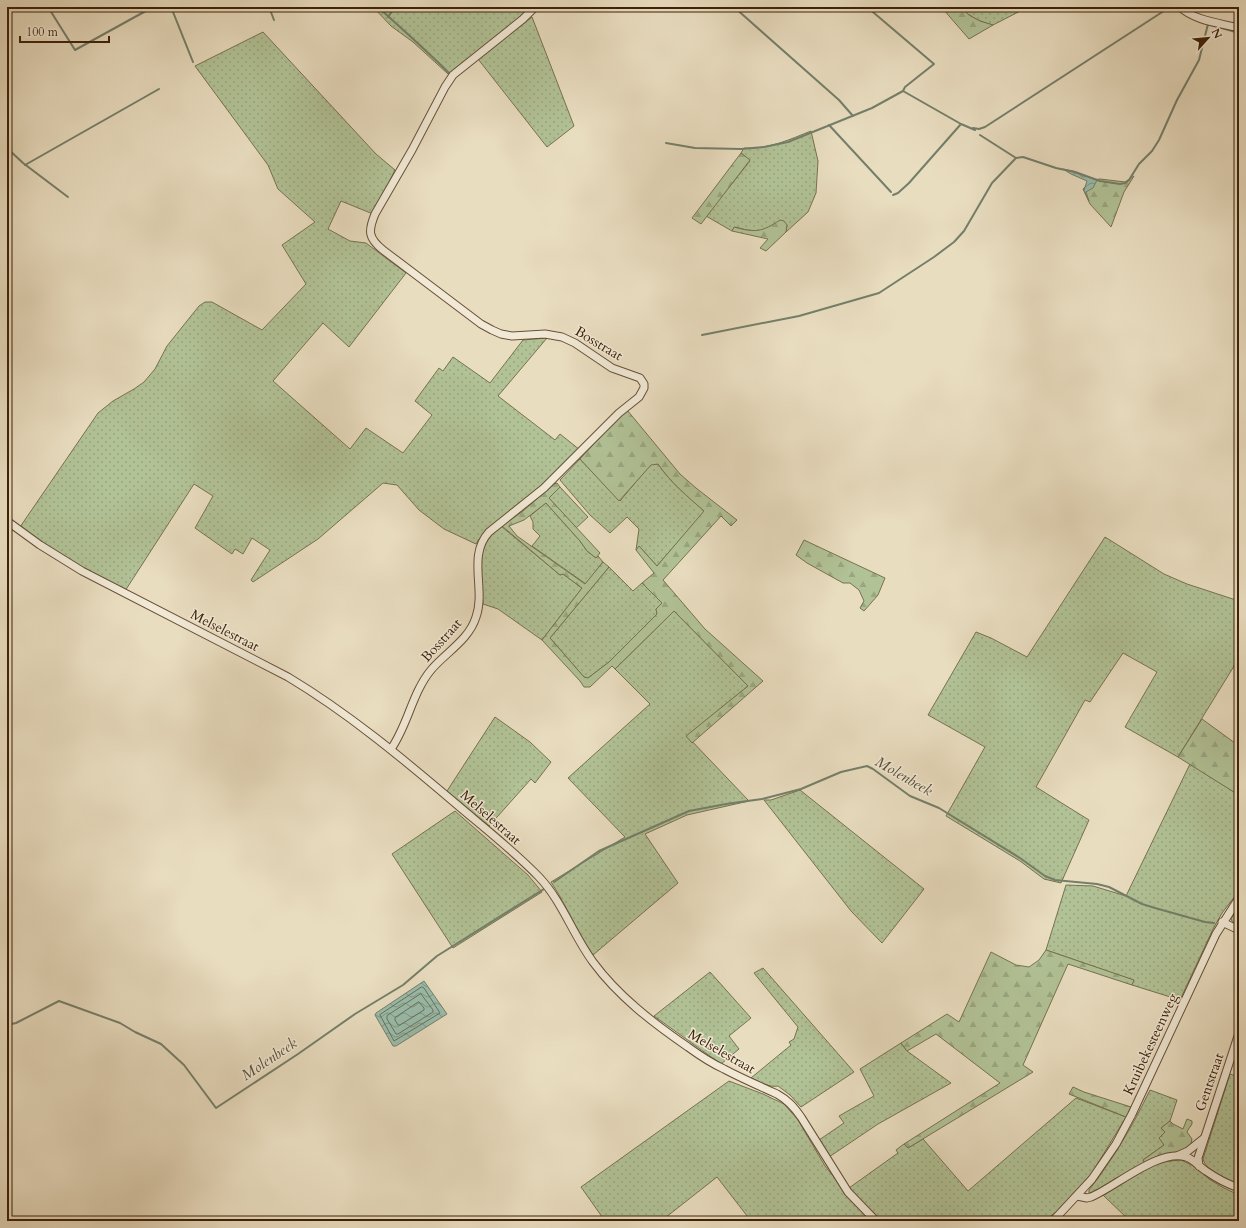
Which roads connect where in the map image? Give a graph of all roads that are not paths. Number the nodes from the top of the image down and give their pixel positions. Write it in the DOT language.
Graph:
graph roads {
  1 [pos="535,7"];
  2 [pos="1180,7"];
  3 [pos="1239,28"];
  4 [pos="7,521"];
  5 [pos="391,749"];
  6 [pos="1239,898"];
  7 [pos="1222,922"];
  8 [pos="1239,930"];
  9 [pos="1239,1033"];
  10 [pos="1204,1138"];
  11 [pos="1179,1155"];
  12 [pos="1199,1166"];
  13 [pos="1239,1188"];
  14 [pos="1077,1196"];
  15 [pos="876,1221"];
  16 [pos="1053,1221"];
  1 -- 5 [label="street, Bosstraat"];
  2 -- 3 [label="street"];
  4 -- 5 [label="street, Melselestraat"];
  5 -- 15 [label="street, Melselestraat"];
  6 -- 7 [label="street, Kruibekesteenweg"];
  7 -- 8 [label="street"];
  7 -- 14 [label="street, Kruibekesteenweg"];
  9 -- 10 [label="street, Gentstraat"];
  10 -- 11 [label="street"];
  10 -- 12 [label="street, Gentstraat"];
  11 -- 12 [label="street"];
  11 -- 14 [label="street"];
  12 -- 13 [label="street"];
  14 -- 16 [label="street, Kruibekesteenweg"];
}
